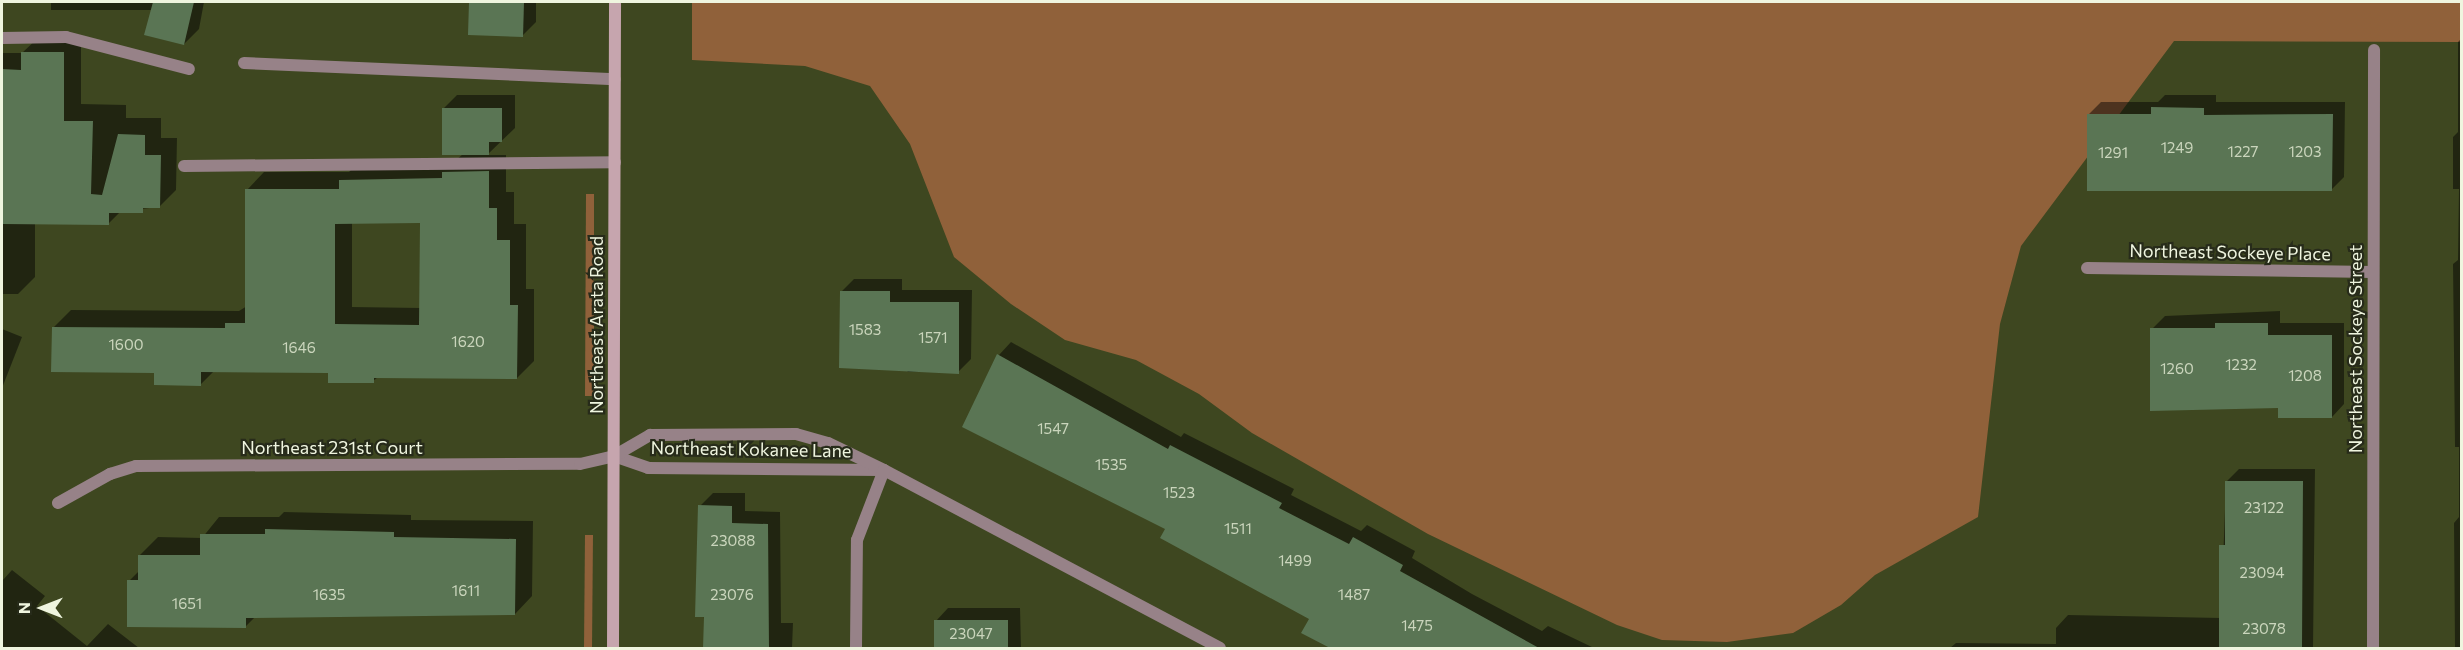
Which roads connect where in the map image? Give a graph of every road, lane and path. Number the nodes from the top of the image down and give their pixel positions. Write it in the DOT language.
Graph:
graph roads {
  1 [pos="615,2"];
  2 [pos="2,38"];
  3 [pos="2374,50"];
  4 [pos="244,63"];
  5 [pos="189,69"];
  6 [pos="615,79"];
  7 [pos="615,162"];
  8 [pos="184,166"];
  9 [pos="2087,268"];
  10 [pos="2373,272"];
  11 [pos="614,456"];
  12 [pos="884,470"];
  13 [pos="58,503"];
  14 [pos="613,648"];
  15 [pos="856,648"];
  16 [pos="1220,648"];
  17 [pos="2373,648"];
  1 -- 6 [label="street, Northeast Arata Road"];
  2 -- 5 [label="street"];
  3 -- 10 [label="street, Northeast Sockeye Street"];
  4 -- 6 [label="street"];
  6 -- 7 [label="street, Northeast Arata Road"];
  7 -- 8 [label="street"];
  7 -- 11 [label="street, Northeast Arata Road"];
  9 -- 10 [label="street, Northeast Sockeye Place"];
  10 -- 17 [label="street, Northeast Sockeye Street"];
  11 -- 12 [label="street, Northeast Kokanee Lane"];
  11 -- 12 [label="street, Northeast Kokanee Lane"];
  11 -- 13 [label="street, Northeast 231st Court"];
  11 -- 14 [label="street, Northeast Arata Road"];
  12 -- 15 [label="street"];
  12 -- 16 [label="street, Northeast Kokanee Lane"];
}
